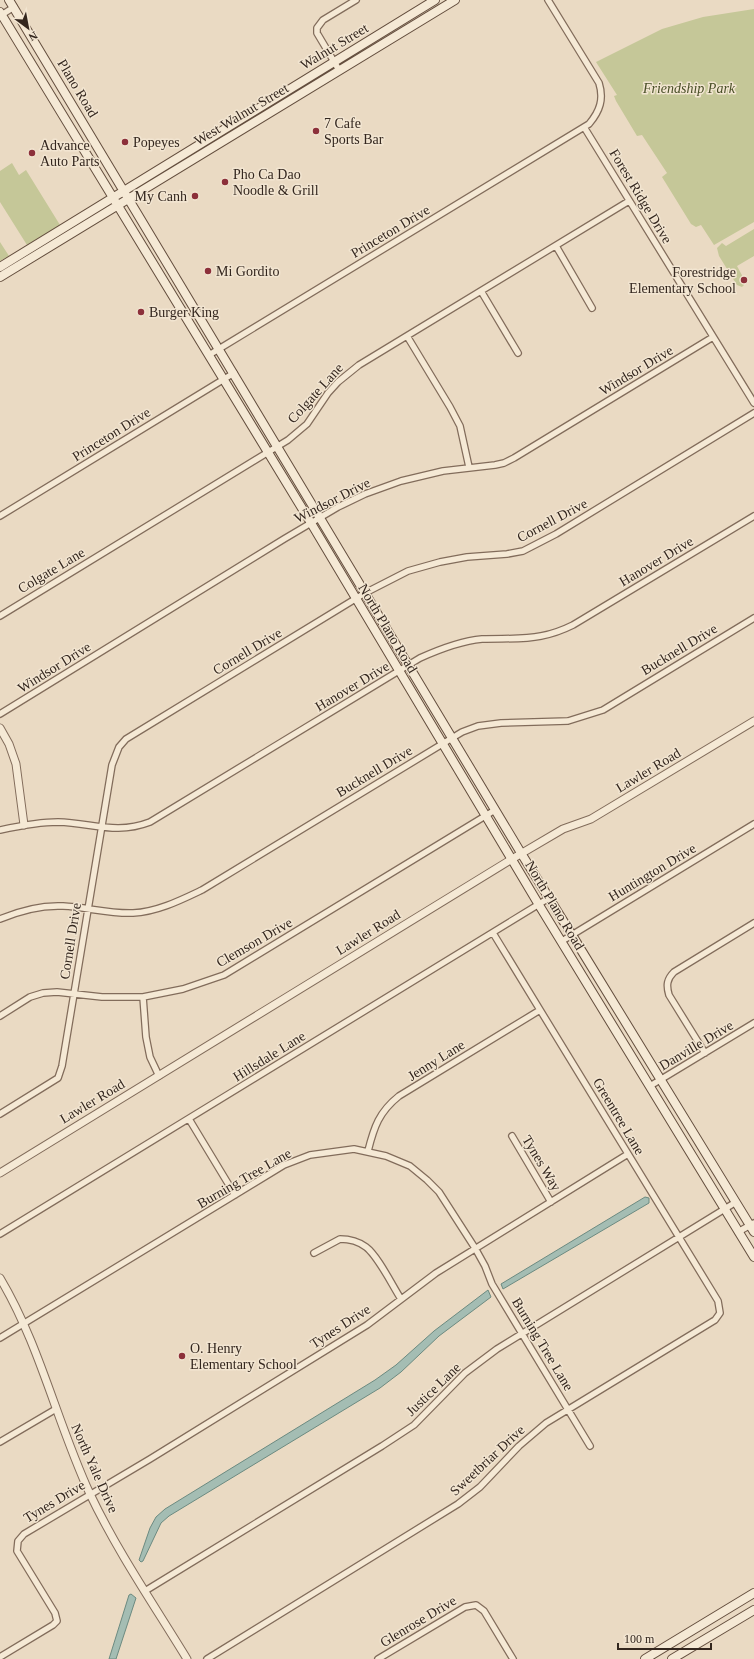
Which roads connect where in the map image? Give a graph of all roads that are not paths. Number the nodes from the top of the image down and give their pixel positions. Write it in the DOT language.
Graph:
graph roads {
  1 [pos="356,0"];
  2 [pos="435,0"];
  3 [pos="455,0"];
  4 [pos="548,0"];
  5 [pos="12,4"];
  6 [pos="1,14"];
  7 [pos="411,15"];
  8 [pos="416,24"];
  9 [pos="334,61"];
  10 [pos="339,70"];
  11 [pos="584,127"];
  12 [pos="126,194"];
  13 [pos="116,201"];
  14 [pos="629,201"];
  15 [pos="556,246"];
  16 [pos="169,265"];
  17 [pos="0,267"];
  18 [pos="0,277"];
  19 [pos="164,281"];
  20 [pos="481,291"];
  21 [pos="194,306"];
  22 [pos="592,308"];
  23 [pos="407,336"];
  24 [pos="713,337"];
  25 [pos="220,349"];
  26 [pos="518,353"];
  27 [pos="209,355"];
  28 [pos="234,372"];
  29 [pos="223,379"];
  30 [pos="754,403"];
  31 [pos="754,414"];
  32 [pos="277,446"];
  33 [pos="267,452"];
  34 [pos="469,467"];
  35 [pos="0,516"];
  36 [pos="754,516"];
  37 [pos="320,518"];
  38 [pos="311,523"];
  39 [pos="365,593"];
  40 [pos="356,599"];
  41 [pos="0,616"];
  42 [pos="754,618"];
  43 [pos="409,665"];
  44 [pos="399,671"];
  45 [pos="0,714"];
  46 [pos="754,721"];
  47 [pos="0,728"];
  48 [pos="453,738"];
  49 [pos="442,744"];
  50 [pos="495,810"];
  51 [pos="485,816"];
  52 [pos="754,824"];
  53 [pos="24,825"];
  54 [pos="102,828"];
  55 [pos="0,830"];
  56 [pos="521,854"];
  57 [pos="512,859"];
  58 [pos="549,898"];
  59 [pos="539,905"];
  60 [pos="87,910"];
  61 [pos="0,919"];
  62 [pos="754,923"];
  63 [pos="494,933"];
  64 [pos="572,935"];
  65 [pos="562,941"];
  66 [pos="74,993"];
  67 [pos="143,997"];
  68 [pos="540,1010"];
  69 [pos="0,1016"];
  70 [pos="754,1023"];
  71 [pos="705,1053"];
  72 [pos="159,1076"];
  73 [pos="660,1080"];
  74 [pos="650,1086"];
  75 [pos="0,1114"];
  76 [pos="189,1119"];
  77 [pos="512,1136"];
  78 [pos="368,1151"];
  79 [pos="628,1154"];
  80 [pos="0,1172"];
  81 [pos="236,1196"];
  82 [pos="551,1202"];
  83 [pos="736,1202"];
  84 [pos="725,1209"];
  85 [pos="753,1227"];
  86 [pos="738,1232"];
  87 [pos="0,1234"];
  88 [pos="679,1237"];
  89 [pos="475,1248"];
  90 [pos="314,1253"];
  91 [pos="754,1257"];
  92 [pos="0,1278"];
  93 [pos="401,1299"];
  94 [pos="720,1313"];
  95 [pos="23,1324"];
  96 [pos="521,1333"];
  97 [pos="0,1338"];
  98 [pos="56,1409"];
  99 [pos="568,1409"];
  100 [pos="0,1442"];
  101 [pos="590,1446"];
  102 [pos="90,1494"];
  103 [pos="146,1591"];
  104 [pos="754,1593"];
  105 [pos="754,1610"];
  106 [pos="0,1657"];
  107 [pos="187,1659"];
  108 [pos="206,1659"];
  109 [pos="378,1659"];
  110 [pos="513,1659"];
  111 [pos="645,1659"];
  112 [pos="672,1659"];
  1 -- 9 [label="street"];
  2 -- 7 [label="main road, Walnut Street"];
  3 -- 8 [label="main road, West Walnut Street"];
  4 -- 11 [label="street"];
  5 -- 6 [label="street"];
  5 -- 12 [label="main road, Plano Road"];
  6 -- 13 [label="main road, North Plano Road"];
  7 -- 8 [label="main road"];
  7 -- 9 [label="main road, Walnut Street"];
  8 -- 10 [label="main road, West Walnut Street"];
  9 -- 10 [label="street"];
  9 -- 12 [label="main road, Walnut Street"];
  10 -- 12 [label="main road, West Walnut Street"];
  11 -- 14 [label="street, Forest Ridge Drive"];
  11 -- 25 [label="street, Princeton Drive"];
  12 -- 13 [label="main road, West Walnut Street"];
  12 -- 16 [label="main road, North Plano Road"];
  13 -- 17 [label="main road, West Walnut Street"];
  13 -- 18 [label="main road, West Walnut Street"];
  13 -- 19 [label="main road, North Plano Road"];
  14 -- 15 [label="street, Colgate Lane"];
  14 -- 24 [label="street, Forest Ridge Drive"];
  15 -- 20 [label="street, Colgate Lane"];
  15 -- 22 [label="street"];
  16 -- 19 [label="main road"];
  16 -- 21 [label="main road, North Plano Road"];
  19 -- 21 [label="main road"];
  19 -- 27 [label="main road, North Plano Road"];
  20 -- 23 [label="street, Colgate Lane"];
  20 -- 26 [label="street"];
  21 -- 25 [label="main road, North Plano Road"];
  23 -- 32 [label="street, Colgate Lane"];
  23 -- 34 [label="street"];
  24 -- 30 [label="street, Forest Ridge Drive"];
  24 -- 34 [label="street, Windsor Drive"];
  25 -- 27 [label="street, Princeton Drive"];
  25 -- 28 [label="main road, North Plano Road"];
  27 -- 29 [label="main road, North Plano Road"];
  28 -- 29 [label="street, Princeton Drive"];
  28 -- 32 [label="main road, North Plano Road"];
  29 -- 33 [label="main road, North Plano Road"];
  29 -- 35 [label="street, Princeton Drive"];
  31 -- 39 [label="street, Cornell Drive"];
  32 -- 33 [label="street, Colgate Lane"];
  32 -- 37 [label="main road, North Plano Road"];
  33 -- 38 [label="main road, North Plano Road"];
  33 -- 41 [label="street, Colgate Lane"];
  34 -- 37 [label="street, Windsor Drive"];
  36 -- 43 [label="street, Hanover Drive"];
  37 -- 38 [label="street, Windsor Drive"];
  37 -- 39 [label="main road, North Plano Road"];
  38 -- 40 [label="main road, North Plano Road"];
  38 -- 45 [label="street, Windsor Drive"];
  39 -- 40 [label="street, Cornell Drive"];
  39 -- 43 [label="main road, North Plano Road"];
  40 -- 44 [label="main road, North Plano Road"];
  40 -- 54 [label="street, Cornell Drive"];
  42 -- 48 [label="street, Bucknell Drive"];
  43 -- 44 [label="street, Hanover Drive"];
  43 -- 48 [label="main road, North Plano Road"];
  44 -- 49 [label="main road, North Plano Road"];
  44 -- 54 [label="street, Hanover Drive"];
  46 -- 56 [label="street, Lawler Road"];
  47 -- 53 [label="street"];
  48 -- 49 [label="street, Bucknell Drive"];
  48 -- 50 [label="main road, North Plano Road"];
  49 -- 51 [label="main road, North Plano Road"];
  49 -- 60 [label="street, Bucknell Drive"];
  50 -- 51 [label="street, Clemson Drive"];
  50 -- 56 [label="main road, North Plano Road"];
  51 -- 57 [label="main road, North Plano Road"];
  51 -- 67 [label="street, Clemson Drive"];
  52 -- 64 [label="street, Huntington Drive"];
  53 -- 54 [label="street, Hanover Drive"];
  53 -- 55 [label="street, Hanover Drive"];
  54 -- 60 [label="street, Cornell Drive"];
  56 -- 57 [label="street, Lawler Road"];
  56 -- 58 [label="main road, North Plano Road"];
  57 -- 59 [label="main road, North Plano Road"];
  57 -- 72 [label="street, Lawler Road"];
  58 -- 59 [label="street, Hillsdale Lane"];
  58 -- 64 [label="main road, North Plano Road"];
  59 -- 63 [label="street, Hillsdale Lane"];
  59 -- 65 [label="main road, North Plano Road"];
  60 -- 61 [label="street, Bucknell Drive"];
  60 -- 66 [label="street, Cornell Drive"];
  62 -- 71 [label="street"];
  63 -- 68 [label="street, Greentree Lane"];
  63 -- 76 [label="street, Hillsdale Lane"];
  64 -- 65 [label="street, Huntington Drive"];
  64 -- 73 [label="main road, North Plano Road"];
  65 -- 74 [label="main road, North Plano Road"];
  66 -- 67 [label="street, Clemson Drive"];
  66 -- 69 [label="street, Clemson Drive"];
  66 -- 75 [label="street, Cornell Drive"];
  67 -- 72 [label="street"];
  68 -- 78 [label="street, Jenny Lane"];
  68 -- 79 [label="street, Greentree Lane"];
  70 -- 71 [label="street, Danville Drive"];
  71 -- 73 [label="street, Danville Drive"];
  72 -- 80 [label="street, Lawler Road"];
  73 -- 74 [label="street, Danville Drive"];
  73 -- 83 [label="main road, North Plano Road"];
  74 -- 84 [label="main road, North Plano Road"];
  76 -- 81 [label="street"];
  76 -- 87 [label="street, Hillsdale Lane"];
  77 -- 82 [label="street, Tynes Way"];
  78 -- 81 [label="street, Burning Tree Lane"];
  78 -- 89 [label="street, Burning Tree Lane"];
  79 -- 82 [label="street, Tynes Drive"];
  79 -- 88 [label="street, Greentree Lane"];
  81 -- 95 [label="street, Burning Tree Lane"];
  82 -- 89 [label="street, Tynes Drive"];
  83 -- 84 [label="street, Justice Lane"];
  83 -- 85 [label="main road, North Plano Road"];
  84 -- 86 [label="main road, North Plano Road"];
  84 -- 88 [label="street, Justice Lane"];
  85 -- 86 [label="street"];
  86 -- 91 [label="main road, North Plano Road"];
  88 -- 94 [label="street, Greentree Lane"];
  88 -- 96 [label="street, Justice Lane"];
  89 -- 93 [label="street, Tynes Drive"];
  89 -- 96 [label="street, Burning Tree Lane"];
  90 -- 93 [label="street"];
  92 -- 95 [label="street, North Yale Drive"];
  93 -- 102 [label="street, Tynes Drive"];
  94 -- 99 [label="street, Sweetbriar Drive"];
  95 -- 97 [label="street, Burning Tree Lane"];
  95 -- 98 [label="street, North Yale Drive"];
  96 -- 99 [label="street, Burning Tree Lane"];
  96 -- 103 [label="street, Justice Lane"];
  98 -- 100 [label="street"];
  98 -- 102 [label="street, North Yale Drive"];
  99 -- 101 [label="street, Burning Tree Lane"];
  99 -- 108 [label="street, Sweetbriar Drive"];
  102 -- 103 [label="street, North Yale Drive"];
  102 -- 106 [label="street, Tynes Drive"];
  103 -- 107 [label="street, North Yale Drive"];
  104 -- 111 [label="main road"];
  105 -- 112 [label="main road"];
  109 -- 110 [label="street, Glenrose Drive"];
}
